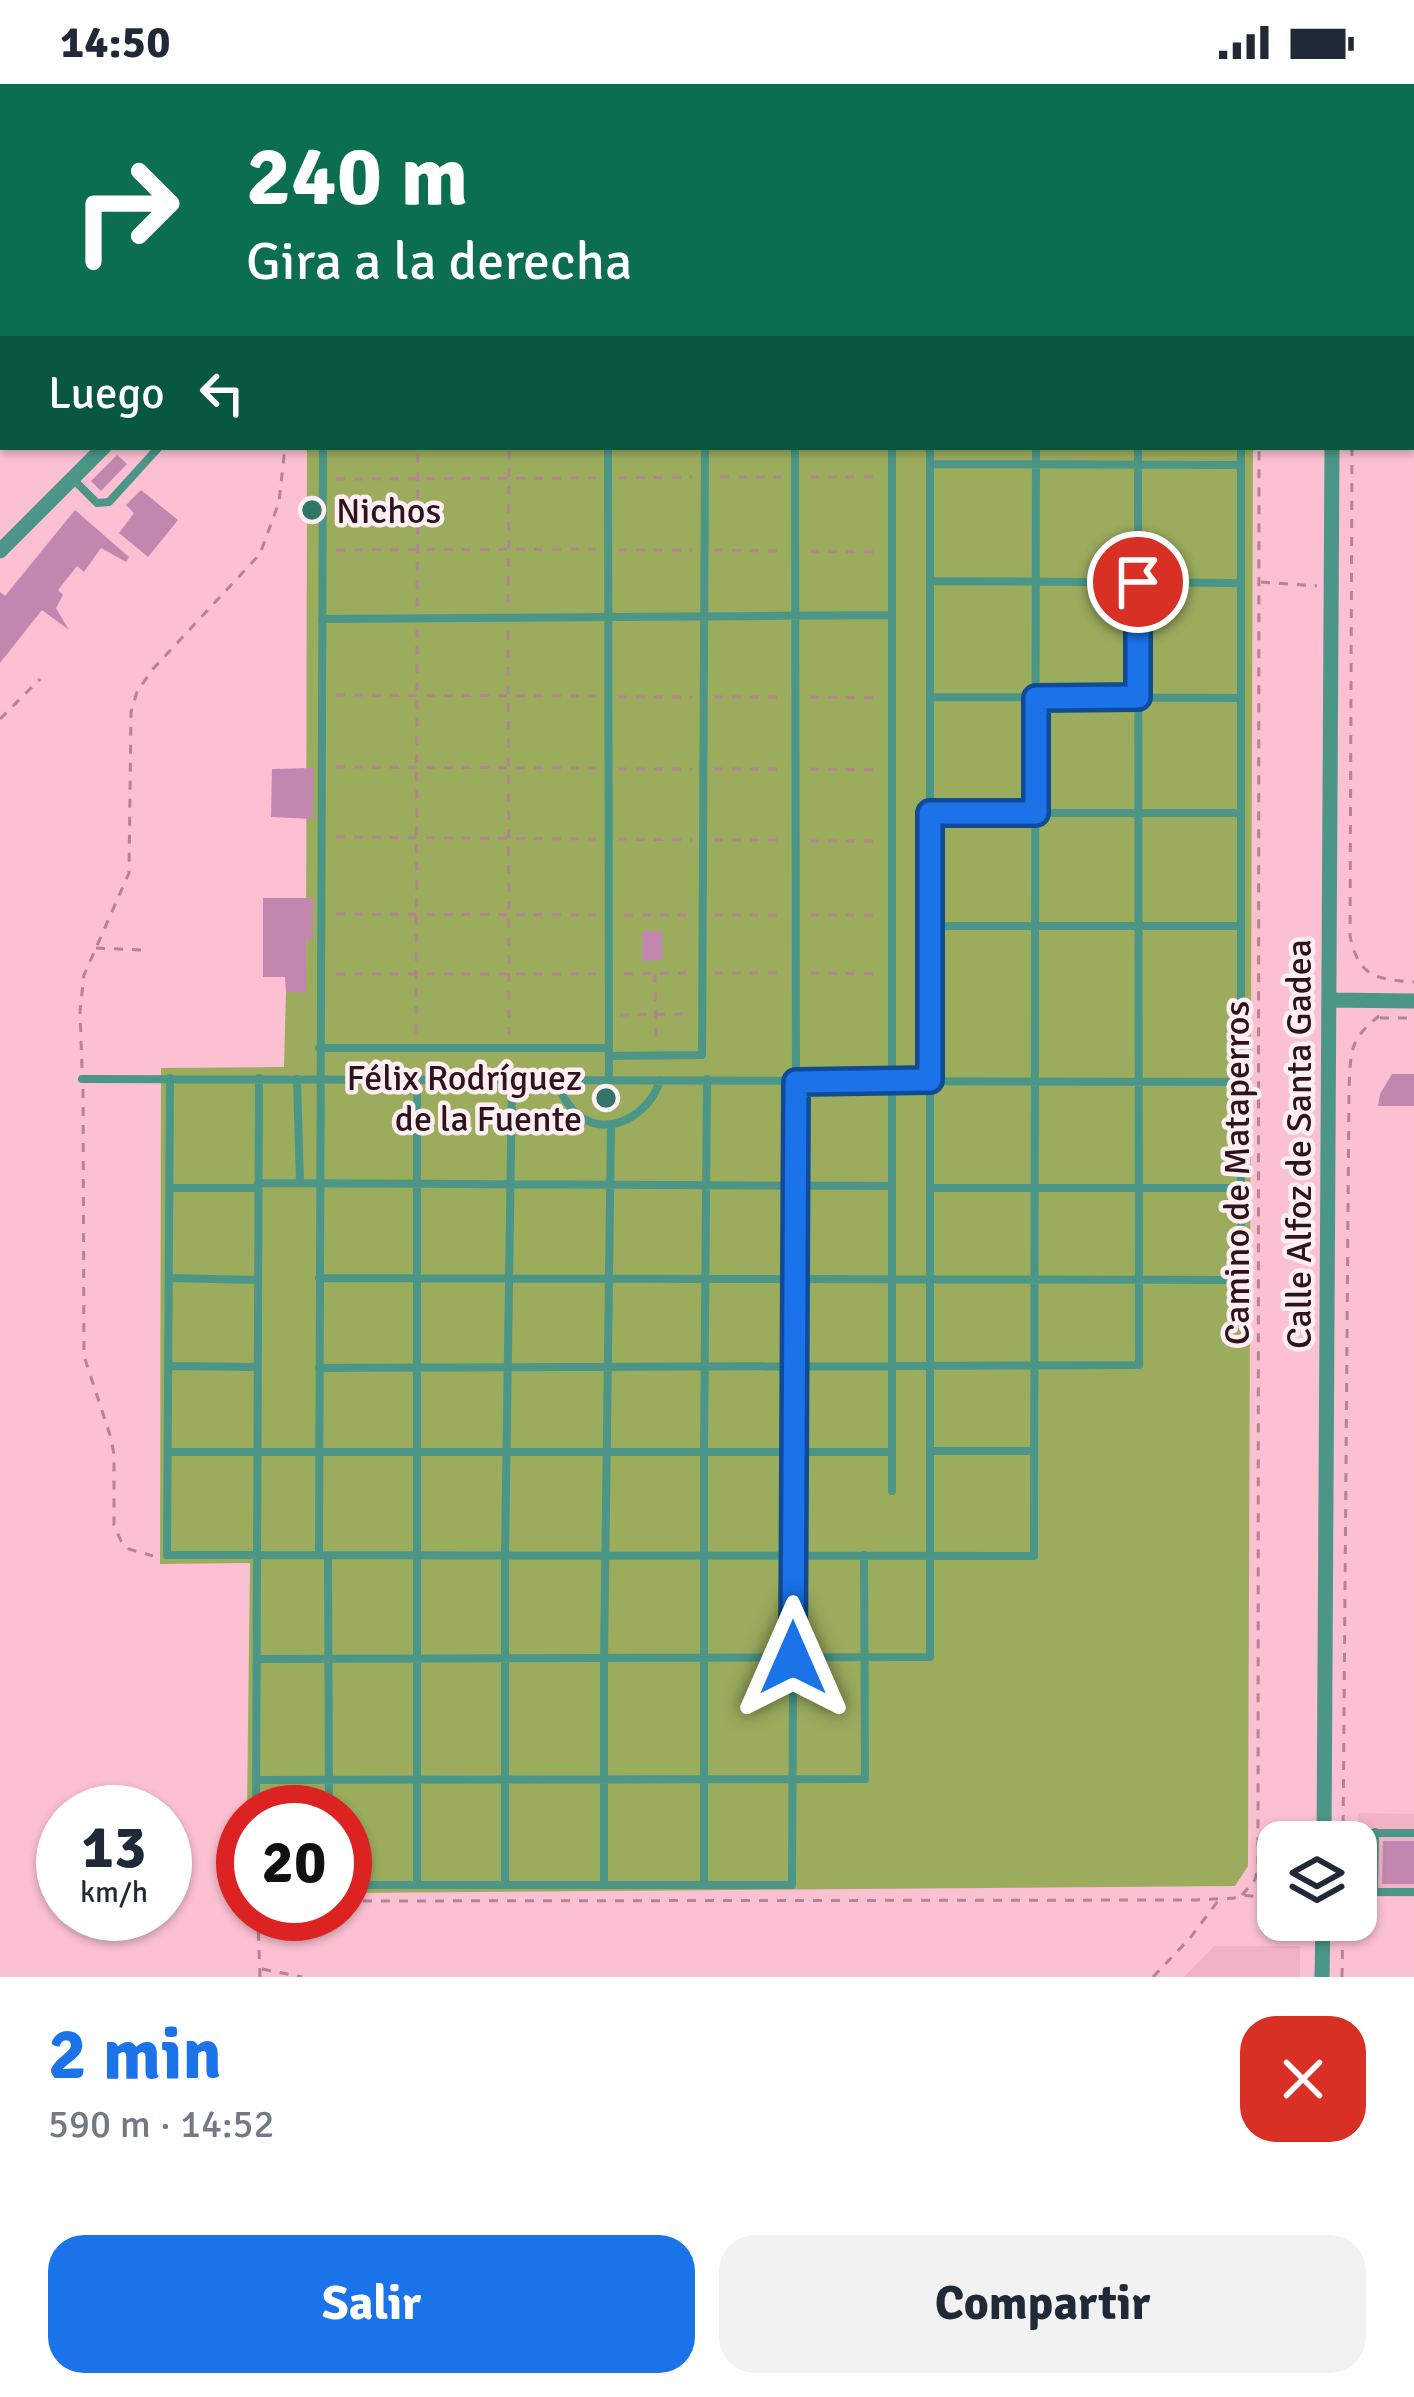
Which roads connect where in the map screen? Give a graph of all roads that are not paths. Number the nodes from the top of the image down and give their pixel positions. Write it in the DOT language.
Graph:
graph roads {
  1 [pos="101,450"];
  2 [pos="156,450"];
  3 [pos="323,450"];
  4 [pos="608,450"];
  5 [pos="705,450"];
  6 [pos="795,450"];
  7 [pos="892,450"];
  8 [pos="930,450"];
  9 [pos="1036,450"];
  10 [pos="1138,450"];
  11 [pos="1241,450"];
  12 [pos="1332,450"];
  13 [pos="930,464"];
  14 [pos="1036,464"];
  15 [pos="1138,465"];
  16 [pos="1241,465"];
  17 [pos="72,478"];
  18 [pos="0,551"];
  19 [pos="930,581"];
  20 [pos="1036,582"];
  21 [pos="1138,582"];
  22 [pos="1241,583"];
  23 [pos="892,615"];
  24 [pos="704,616"];
  25 [pos="795,616"];
  26 [pos="608,617"];
  27 [pos="322,619"];
  28 [pos="930,697"];
  29 [pos="1138,697"];
  30 [pos="1036,698"];
  31 [pos="1241,698"];
  32 [pos="930,813"];
  33 [pos="1036,813"];
  34 [pos="1138,813"];
  35 [pos="1241,813"];
  36 [pos="930,926"];
  37 [pos="1036,926"];
  38 [pos="1138,926"];
  39 [pos="1241,926"];
  40 [pos="1329,1000"];
  41 [pos="1414,1001"];
  42 [pos="319,1048"];
  43 [pos="609,1052"];
  44 [pos="170,1078"];
  45 [pos="259,1078"];
  46 [pos="297,1078"];
  47 [pos="320,1078"];
  48 [pos="82,1079"];
  49 [pos="418,1079"];
  50 [pos="512,1079"];
  51 [pos="555,1079"];
  52 [pos="609,1079"];
  53 [pos="661,1079"];
  54 [pos="707,1079"];
  55 [pos="892,1080"];
  56 [pos="930,1080"];
  57 [pos="1036,1081"];
  58 [pos="1138,1081"];
  59 [pos="796,1082"];
  60 [pos="1241,1082"];
  61 [pos="610,1125"];
  62 [pos="300,1183"];
  63 [pos="320,1184"];
  64 [pos="417,1184"];
  65 [pos="258,1185"];
  66 [pos="510,1185"];
  67 [pos="610,1185"];
  68 [pos="706,1185"];
  69 [pos="796,1185"];
  70 [pos="892,1186"];
  71 [pos="170,1188"];
  72 [pos="931,1188"];
  73 [pos="1035,1188"];
  74 [pos="1138,1188"];
  75 [pos="1241,1188"];
  76 [pos="1241,1258"];
  77 [pos="169,1278"];
  78 [pos="319,1278"];
  79 [pos="417,1278"];
  80 [pos="509,1278"];
  81 [pos="609,1279"];
  82 [pos="705,1279"];
  83 [pos="795,1279"];
  84 [pos="892,1279"];
  85 [pos="931,1279"];
  86 [pos="1035,1279"];
  87 [pos="258,1280"];
  88 [pos="1139,1280"];
  89 [pos="1228,1280"];
  90 [pos="168,1366"];
  91 [pos="892,1366"];
  92 [pos="931,1366"];
  93 [pos="258,1367"];
  94 [pos="508,1367"];
  95 [pos="608,1367"];
  96 [pos="705,1367"];
  97 [pos="794,1367"];
  98 [pos="1034,1367"];
  99 [pos="319,1368"];
  100 [pos="417,1368"];
  101 [pos="704,1450"];
  102 [pos="318,1451"];
  103 [pos="506,1451"];
  104 [pos="606,1451"];
  105 [pos="931,1451"];
  106 [pos="1034,1451"];
  107 [pos="257,1452"];
  108 [pos="416,1452"];
  109 [pos="794,1452"];
  110 [pos="892,1452"];
  111 [pos="168,1453"];
  112 [pos="892,1491"];
  113 [pos="605,1554"];
  114 [pos="704,1554"];
  115 [pos="794,1554"];
  116 [pos="324,1555"];
  117 [pos="864,1555"];
  118 [pos="932,1555"];
  119 [pos="257,1556"];
  120 [pos="416,1556"];
  121 [pos="505,1556"];
  122 [pos="865,1657"];
  123 [pos="704,1658"];
  124 [pos="793,1658"];
  125 [pos="257,1659"];
  126 [pos="328,1659"];
  127 [pos="416,1659"];
  128 [pos="505,1659"];
  129 [pos="604,1659"];
  130 [pos="257,1780"];
  131 [pos="329,1780"];
  132 [pos="416,1780"];
  133 [pos="505,1780"];
  134 [pos="704,1780"];
  135 [pos="792,1780"];
  136 [pos="605,1781"];
  137 [pos="257,1785"];
  138 [pos="329,1785"];
  139 [pos="1324,1821"];
  140 [pos="1377,1832"];
  141 [pos="1414,1832"];
  142 [pos="604,1884"];
  143 [pos="372,1885"];
  144 [pos="417,1885"];
  145 [pos="505,1885"];
  146 [pos="704,1885"];
  147 [pos="1377,1892"];
  148 [pos="1414,1892"];
  149 [pos="1323,1941"];
  150 [pos="1322,1977"];
  1 -- 17 [label="street"];
  2 -- 17 [label="lane"];
  3 -- 27 [label="lane"];
  4 -- 26 [label="lane"];
  5 -- 24 [label="lane"];
  6 -- 25 [label="lane"];
  7 -- 23 [label="lane"];
  8 -- 13 [label="lane"];
  9 -- 14 [label="lane"];
  10 -- 15 [label="lane"];
  11 -- 16 [label="lane"];
  12 -- 40 [label="street, Calle Alfoz de Santa Gadea"];
  13 -- 14 [label="lane"];
  13 -- 19 [label="lane"];
  14 -- 15 [label="lane"];
  14 -- 20 [label="lane"];
  15 -- 16 [label="lane"];
  15 -- 21 [label="lane"];
  16 -- 22 [label="lane"];
  17 -- 18 [label="street"];
  19 -- 20 [label="lane"];
  19 -- 28 [label="lane"];
  20 -- 21 [label="lane"];
  20 -- 30 [label="lane"];
  21 -- 22 [label="lane"];
  21 -- 29 [label="lane"];
  22 -- 31 [label="lane"];
  23 -- 25 [label="lane"];
  23 -- 55 [label="lane"];
  24 -- 25 [label="lane"];
  24 -- 26 [label="lane"];
  24 -- 43 [label="lane"];
  25 -- 59 [label="lane"];
  26 -- 27 [label="lane"];
  26 -- 43 [label="lane"];
  27 -- 42 [label="lane"];
  28 -- 30 [label="lane"];
  28 -- 32 [label="lane"];
  29 -- 30 [label="lane"];
  29 -- 31 [label="lane"];
  29 -- 34 [label="lane"];
  30 -- 33 [label="lane"];
  31 -- 35 [label="lane"];
  32 -- 33 [label="lane"];
  32 -- 36 [label="lane"];
  33 -- 34 [label="lane"];
  33 -- 37 [label="lane"];
  34 -- 35 [label="lane"];
  34 -- 38 [label="lane"];
  35 -- 39 [label="lane"];
  36 -- 37 [label="lane"];
  36 -- 56 [label="lane"];
  37 -- 38 [label="lane"];
  37 -- 57 [label="lane"];
  38 -- 39 [label="lane"];
  38 -- 58 [label="lane"];
  39 -- 60 [label="lane"];
  40 -- 41 [label="street"];
  40 -- 139 [label="street, Calle Alfoz de Santa Gadea"];
  42 -- 43 [label="lane"];
  42 -- 47 [label="lane"];
  43 -- 52 [label="lane"];
  44 -- 45 [label="lane"];
  44 -- 48 [label="lane"];
  44 -- 71 [label="lane"];
  45 -- 46 [label="lane"];
  45 -- 65 [label="lane"];
  46 -- 47 [label="lane"];
  46 -- 62 [label="lane"];
  47 -- 49 [label="lane"];
  47 -- 63 [label="lane"];
  49 -- 50 [label="lane"];
  49 -- 64 [label="lane"];
  50 -- 51 [label="lane"];
  50 -- 66 [label="lane"];
  51 -- 52 [label="lane"];
  51 -- 61 [label="lane"];
  52 -- 53 [label="lane"];
  53 -- 54 [label="lane"];
  53 -- 61 [label="lane"];
  54 -- 59 [label="lane"];
  54 -- 68 [label="lane"];
  55 -- 56 [label="lane"];
  55 -- 59 [label="lane"];
  55 -- 70 [label="lane"];
  56 -- 57 [label="lane"];
  56 -- 72 [label="lane"];
  57 -- 58 [label="lane"];
  57 -- 73 [label="lane"];
  58 -- 60 [label="lane"];
  58 -- 74 [label="lane"];
  59 -- 69 [label="lane"];
  60 -- 75 [label="lane"];
  61 -- 67 [label="lane"];
  62 -- 63 [label="lane"];
  62 -- 65 [label="lane"];
  63 -- 64 [label="lane"];
  63 -- 78 [label="lane"];
  64 -- 66 [label="lane"];
  64 -- 79 [label="lane"];
  65 -- 71 [label="lane"];
  65 -- 87 [label="lane"];
  66 -- 67 [label="lane"];
  66 -- 80 [label="lane"];
  67 -- 68 [label="lane"];
  67 -- 81 [label="lane"];
  68 -- 69 [label="lane"];
  68 -- 82 [label="lane"];
  69 -- 70 [label="lane"];
  69 -- 83 [label="lane"];
  70 -- 84 [label="lane"];
  71 -- 77 [label="lane"];
  72 -- 73 [label="lane"];
  72 -- 85 [label="lane"];
  73 -- 74 [label="lane"];
  73 -- 86 [label="lane"];
  74 -- 75 [label="lane"];
  74 -- 88 [label="lane"];
  75 -- 76 [label="lane"];
  77 -- 87 [label="lane"];
  77 -- 90 [label="lane"];
  78 -- 79 [label="lane"];
  78 -- 99 [label="lane"];
  79 -- 80 [label="lane"];
  79 -- 100 [label="lane"];
  80 -- 81 [label="lane"];
  80 -- 94 [label="lane"];
  81 -- 82 [label="lane"];
  81 -- 95 [label="lane"];
  82 -- 83 [label="lane"];
  82 -- 96 [label="lane"];
  83 -- 84 [label="lane"];
  83 -- 97 [label="lane"];
  84 -- 85 [label="lane"];
  84 -- 91 [label="lane"];
  85 -- 86 [label="lane"];
  85 -- 92 [label="lane"];
  86 -- 88 [label="lane"];
  86 -- 98 [label="lane"];
  87 -- 93 [label="lane"];
  88 -- 89 [label="lane"];
  88 -- 98 [label="lane"];
  90 -- 93 [label="lane"];
  90 -- 111 [label="lane"];
  91 -- 92 [label="lane"];
  91 -- 97 [label="lane"];
  91 -- 110 [label="lane"];
  92 -- 98 [label="lane"];
  92 -- 105 [label="lane"];
  93 -- 107 [label="lane"];
  94 -- 95 [label="lane"];
  94 -- 100 [label="lane"];
  94 -- 103 [label="lane"];
  95 -- 96 [label="lane"];
  95 -- 104 [label="lane"];
  96 -- 97 [label="lane"];
  96 -- 101 [label="lane"];
  97 -- 109 [label="lane"];
  98 -- 106 [label="lane"];
  99 -- 100 [label="lane"];
  99 -- 102 [label="lane"];
  100 -- 108 [label="lane"];
  101 -- 104 [label="lane"];
  101 -- 109 [label="lane"];
  101 -- 114 [label="lane"];
  102 -- 107 [label="lane"];
  102 -- 108 [label="lane"];
  102 -- 116 [label="lane"];
  103 -- 104 [label="lane"];
  103 -- 108 [label="lane"];
  103 -- 121 [label="lane"];
  104 -- 113 [label="lane"];
  105 -- 106 [label="lane"];
  105 -- 118 [label="lane"];
  106 -- 118 [label="lane"];
  107 -- 111 [label="lane"];
  107 -- 119 [label="lane"];
  108 -- 120 [label="lane"];
  109 -- 110 [label="lane"];
  109 -- 115 [label="lane"];
  110 -- 112 [label="lane"];
  111 -- 119 [label="lane"];
  113 -- 114 [label="lane"];
  113 -- 121 [label="lane"];
  113 -- 129 [label="lane"];
  114 -- 115 [label="lane"];
  114 -- 123 [label="lane"];
  115 -- 117 [label="lane"];
  115 -- 124 [label="lane"];
  116 -- 119 [label="lane"];
  116 -- 120 [label="lane"];
  116 -- 126 [label="lane"];
  117 -- 118 [label="lane"];
  117 -- 122 [label="lane"];
  118 -- 122 [label="lane"];
  119 -- 125 [label="lane"];
  120 -- 121 [label="lane"];
  120 -- 127 [label="lane"];
  121 -- 128 [label="lane"];
  122 -- 124 [label="lane"];
  122 -- 135 [label="lane"];
  123 -- 124 [label="lane"];
  123 -- 129 [label="lane"];
  123 -- 134 [label="lane"];
  124 -- 135 [label="lane"];
  125 -- 126 [label="lane"];
  125 -- 130 [label="lane"];
  126 -- 127 [label="lane"];
  126 -- 131 [label="lane"];
  127 -- 128 [label="lane"];
  127 -- 132 [label="lane"];
  128 -- 129 [label="lane"];
  128 -- 133 [label="lane"];
  129 -- 136 [label="lane"];
  130 -- 131 [label="lane"];
  130 -- 137 [label="lane"];
  131 -- 132 [label="lane"];
  131 -- 138 [label="lane"];
  132 -- 133 [label="lane"];
  132 -- 144 [label="lane"];
  133 -- 136 [label="lane"];
  133 -- 145 [label="lane"];
  134 -- 135 [label="lane"];
  134 -- 136 [label="lane"];
  134 -- 146 [label="lane"];
  135 -- 146 [label="lane"];
  136 -- 142 [label="lane"];
  140 -- 141 [label="lane"];
  142 -- 145 [label="lane"];
  142 -- 146 [label="lane"];
  143 -- 144 [label="lane"];
  144 -- 145 [label="lane"];
  147 -- 148 [label="lane"];
  149 -- 150 [label="street"];
}
